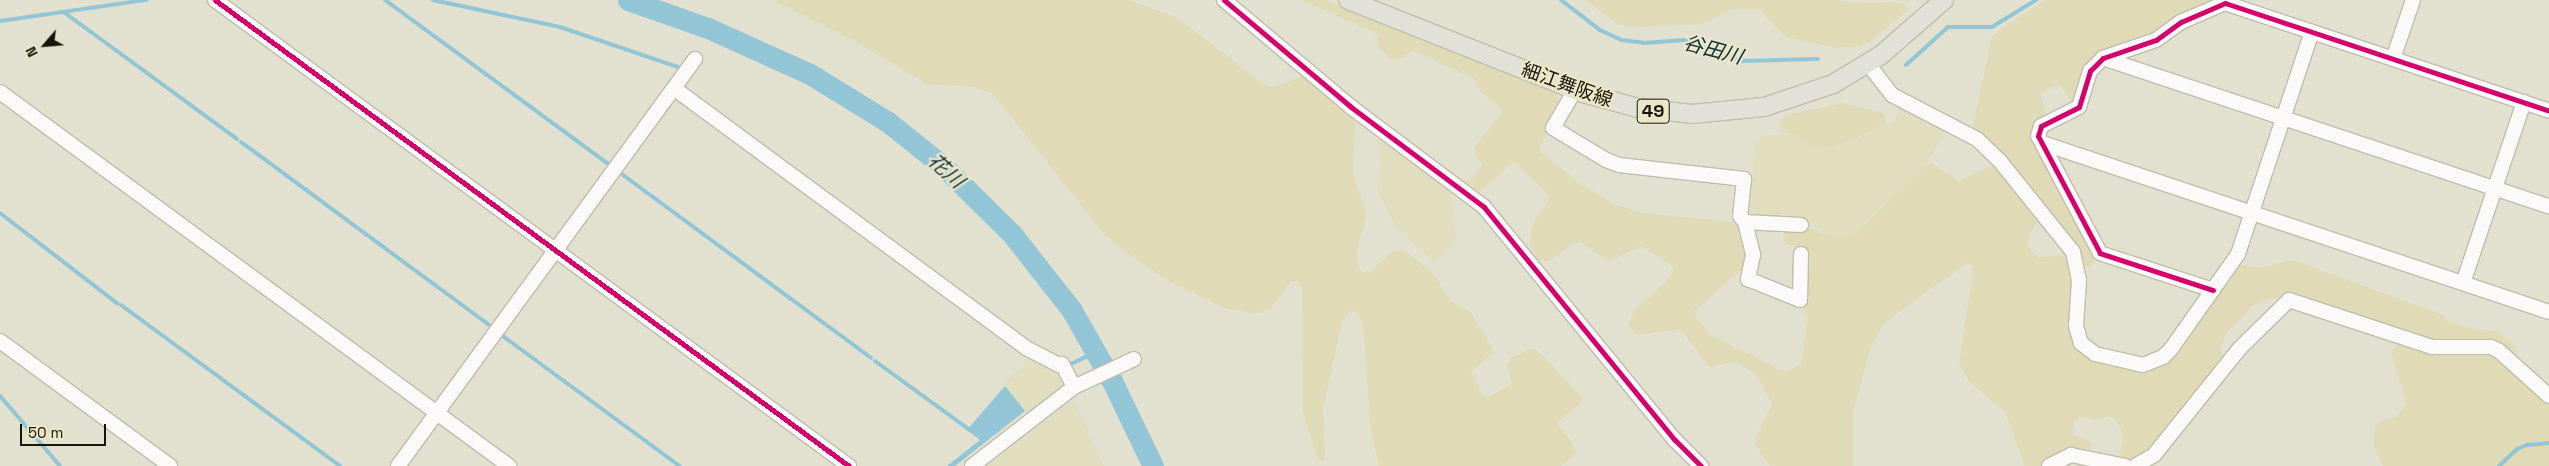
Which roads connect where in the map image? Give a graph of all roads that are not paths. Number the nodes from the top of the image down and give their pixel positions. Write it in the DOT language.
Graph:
graph roads {
  1 [pos="215,0"];
  2 [pos="1224,0"];
  3 [pos="1348,0"];
  4 [pos="1944,0"];
  5 [pos="2413,0"];
  6 [pos="2312,32"];
  7 [pos="2103,58"];
  8 [pos="2393,59"];
  9 [pos="695,60"];
  10 [pos="1868,64"];
  11 [pos="675,89"];
  12 [pos="1575,90"];
  13 [pos="0,92"];
  14 [pos="2524,102"];
  15 [pos="2549,111"];
  16 [pos="2284,118"];
  17 [pos="2042,143"];
  18 [pos="2495,188"];
  19 [pos="2549,206"];
  20 [pos="2252,213"];
  21 [pos="1745,222"];
  22 [pos="1801,225"];
  23 [pos="556,251"];
  24 [pos="1802,254"];
  25 [pos="2463,283"];
  26 [pos="2212,290"];
  27 [pos="2549,312"];
  28 [pos="0,341"];
  29 [pos="1134,359"];
  30 [pos="1076,386"];
  31 [pos="2549,396"];
  32 [pos="437,413"];
  33 [pos="170,466"];
  34 [pos="398,466"];
  35 [pos="509,466"];
  36 [pos="849,466"];
  37 [pos="972,466"];
  38 [pos="1701,466"];
  39 [pos="2049,466"];
  40 [pos="2125,466"];
  41 [pos="2135,466"];
  1 -- 23 [label="street"];
  2 -- 38 [label="street"];
  3 -- 12 [label="main road, 細江舞阪線 / 49"];
  4 -- 10 [label="main road, 細江舞阪線 / 49"];
  5 -- 8 [label="street"];
  6 -- 7 [label="street"];
  6 -- 8 [label="street"];
  6 -- 16 [label="street"];
  7 -- 16 [label="street"];
  7 -- 17 [label="street"];
  8 -- 14 [label="street"];
  9 -- 11 [label="street"];
  10 -- 12 [label="main road, 細江舞阪線 / 49"];
  10 -- 26 [label="street"];
  11 -- 23 [label="street"];
  11 -- 30 [label="street"];
  12 -- 21 [label="street"];
  13 -- 32 [label="street"];
  14 -- 15 [label="street"];
  14 -- 18 [label="street"];
  16 -- 18 [label="street"];
  16 -- 20 [label="street"];
  17 -- 20 [label="street"];
  17 -- 26 [label="street"];
  18 -- 19 [label="street"];
  18 -- 25 [label="street"];
  20 -- 25 [label="street"];
  20 -- 26 [label="street"];
  21 -- 22 [label="street"];
  21 -- 24 [label="street"];
  23 -- 32 [label="street"];
  23 -- 36 [label="street"];
  25 -- 27 [label="street"];
  28 -- 33 [label="street"];
  29 -- 30 [label="street"];
  30 -- 37 [label="street"];
  31 -- 41 [label="street"];
  32 -- 34 [label="street"];
  32 -- 35 [label="street"];
  39 -- 40 [label="street"];
}
